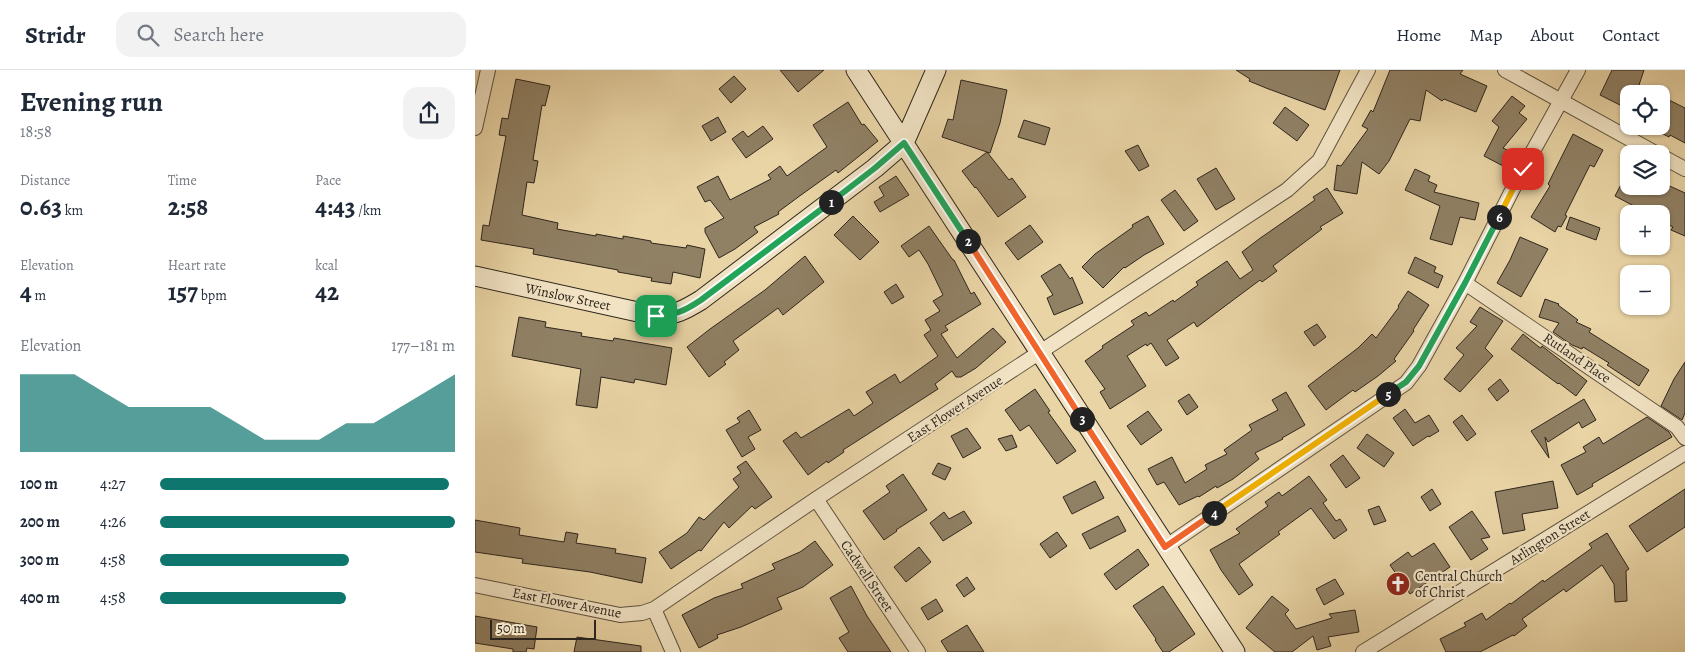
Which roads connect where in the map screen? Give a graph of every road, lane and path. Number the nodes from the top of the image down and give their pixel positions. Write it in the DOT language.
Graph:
graph roads {
  1 [pos="488,70"];
  2 [pos="856,70"];
  3 [pos="936,70"];
  4 [pos="1368,70"];
  5 [pos="1505,70"];
  6 [pos="1577,70"];
  7 [pos="1561,102"];
  8 [pos="475,128"];
  9 [pos="904,143"];
  10 [pos="1640,145"];
  11 [pos="1670,161"];
  12 [pos="1685,169"];
  13 [pos="475,276"];
  14 [pos="1465,283"];
  15 [pos="1040,353"];
  16 [pos="1685,438"];
  17 [pos="1685,454"];
  18 [pos="816,500"];
  19 [pos="1165,547"];
  20 [pos="475,584"];
  21 [pos="654,609"];
  22 [pos="673,652"];
  23 [pos="918,652"];
  24 [pos="1235,652"];
  25 [pos="1363,652"];
  1 -- 8 [label="street"];
  2 -- 9 [label="street"];
  3 -- 9 [label="street"];
  4 -- 15 [label="street, East Flower Avenue"];
  5 -- 7 [label="street"];
  6 -- 7 [label="street"];
  7 -- 10 [label="street"];
  7 -- 14 [label="street"];
  9 -- 13 [label="street, Winslow Street"];
  9 -- 15 [label="street"];
  11 -- 12 [label="street"];
  14 -- 16 [label="street, Rutland Place"];
  14 -- 19 [label="street"];
  15 -- 18 [label="street, East Flower Avenue"];
  15 -- 19 [label="street"];
  17 -- 25 [label="street, Arlington Street"];
  18 -- 21 [label="street, East Flower Avenue"];
  18 -- 23 [label="street, Cadwell Street"];
  19 -- 24 [label="street"];
  20 -- 21 [label="street, East Flower Avenue"];
  21 -- 22 [label="street"];
}
